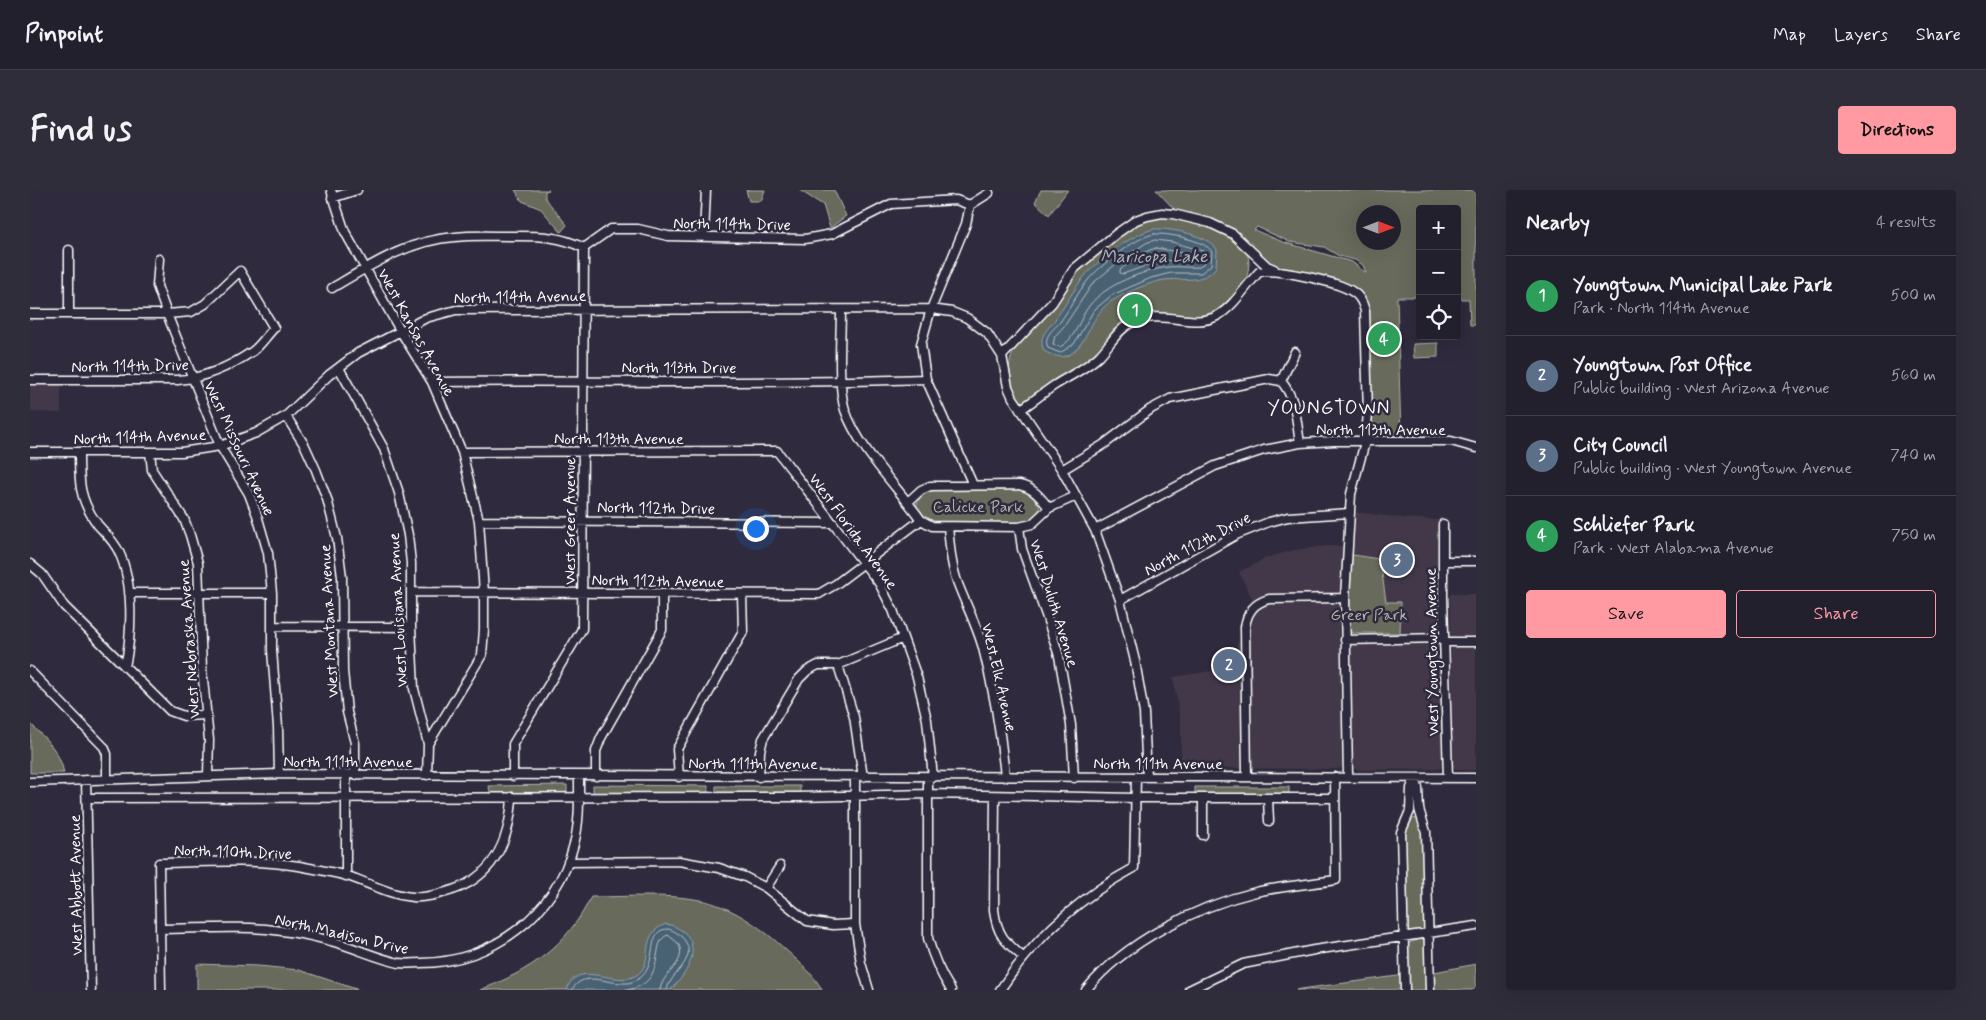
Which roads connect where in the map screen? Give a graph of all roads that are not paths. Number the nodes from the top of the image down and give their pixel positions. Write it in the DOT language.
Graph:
graph roads {
  1 [pos="357,190"];
  2 [pos="706,190"];
  3 [pos="990,193"];
  4 [pos="331,194"];
  5 [pos="970,205"];
  6 [pos="704,236"];
  7 [pos="584,248"];
  8 [pos="69,250"];
  9 [pos="159,259"];
  10 [pos="365,268"];
  11 [pos="1278,271"];
  12 [pos="332,288"];
  13 [pos="931,308"];
  14 [pos="583,309"];
  15 [pos="841,310"];
  16 [pos="30,314"];
  17 [pos="69,314"];
  18 [pos="167,314"];
  19 [pos="401,332"];
  20 [pos="1295,352"];
  21 [pos="1002,356"];
  22 [pos="339,368"];
  23 [pos="193,378"];
  24 [pos="926,379"];
  25 [pos="30,380"];
  26 [pos="583,381"];
  27 [pos="432,382"];
  28 [pos="841,382"];
  29 [pos="1281,382"];
  30 [pos="1020,410"];
  31 [pos="286,416"];
  32 [pos="1365,442"];
  33 [pos="1300,443"];
  34 [pos="220,446"];
  35 [pos="1476,448"];
  36 [pos="777,451"];
  37 [pos="30,452"];
  38 [pos="79,452"];
  39 [pos="150,452"];
  40 [pos="462,452"];
  41 [pos="582,452"];
  42 [pos="1062,470"];
  43 [pos="973,485"];
  44 [pos="1076,496"];
  45 [pos="908,502"];
  46 [pos="1049,508"];
  47 [pos="1350,513"];
  48 [pos="582,520"];
  49 [pos="922,520"];
  50 [pos="479,521"];
  51 [pos="833,523"];
  52 [pos="1443,524"];
  53 [pos="1019,526"];
  54 [pos="948,527"];
  55 [pos="1095,530"];
  56 [pos="1443,561"];
  57 [pos="1476,561"];
  58 [pos="30,564"];
  59 [pos="864,564"];
  60 [pos="200,592"];
  61 [pos="272,592"];
  62 [pos="411,592"];
  63 [pos="129,593"];
  64 [pos="484,593"];
  65 [pos="583,593"];
  66 [pos="662,594"];
  67 [pos="742,594"];
  68 [pos="1345,598"];
  69 [pos="1120,600"];
  70 [pos="272,626"];
  71 [pos="343,626"];
  72 [pos="411,628"];
  73 [pos="903,638"];
  74 [pos="1344,640"];
  75 [pos="1445,640"];
  76 [pos="1476,642"];
  77 [pos="838,665"];
  78 [pos="126,667"];
  79 [pos="30,671"];
  80 [pos="207,715"];
  81 [pos="428,744"];
  82 [pos="280,774"];
  83 [pos="346,775"];
  84 [pos="355,775"];
  85 [pos="427,775"];
  86 [pos="208,776"];
  87 [pos="513,776"];
  88 [pos="579,776"];
  89 [pos="596,776"];
  90 [pos="679,776"];
  91 [pos="759,777"];
  92 [pos="859,777"];
  93 [pos="930,777"];
  94 [pos="1136,777"];
  95 [pos="1147,777"];
  96 [pos="1247,777"];
  97 [pos="1335,777"];
  98 [pos="1348,777"];
  99 [pos="1005,778"];
  100 [pos="1074,778"];
  101 [pos="1415,778"];
  102 [pos="1448,778"];
  103 [pos="1476,778"];
  104 [pos="107,779"];
  105 [pos="86,780"];
  106 [pos="30,782"];
  107 [pos="928,794"];
  108 [pos="855,796"];
  109 [pos="995,796"];
  110 [pos="346,797"];
  111 [pos="512,797"];
  112 [pos="579,797"];
  113 [pos="87,798"];
  114 [pos="1135,798"];
  115 [pos="1203,798"];
  116 [pos="1335,798"];
  117 [pos="1268,799"];
  118 [pos="1269,821"];
  119 [pos="1203,835"];
  120 [pos="568,862"];
  121 [pos="780,866"];
  122 [pos="346,876"];
  123 [pos="766,888"];
  124 [pos="855,924"];
  125 [pos="1476,926"];
  126 [pos="160,929"];
  127 [pos="1428,934"];
  128 [pos="1404,937"];
  129 [pos="1024,957"];
  130 [pos="91,990"];
  131 [pos="162,990"];
  132 [pos="869,990"];
  133 [pos="952,990"];
  134 [pos="1000,990"];
  135 [pos="1086,990"];
  136 [pos="1189,990"];
  137 [pos="1405,990"];
  138 [pos="1430,990"];
  1 -- 4 [label="street"];
  2 -- 6 [label="street"];
  3 -- 5 [label="street"];
  4 -- 10 [label="street, West Kansas Avenue"];
  5 -- 6 [label="street, North 114th Drive"];
  5 -- 13 [label="street"];
  6 -- 7 [label="street, North 114th Drive"];
  7 -- 10 [label="street"];
  7 -- 14 [label="street, West Greer Avenue"];
  8 -- 17 [label="street"];
  9 -- 18 [label="street, West Missouri Avenue"];
  10 -- 12 [label="street"];
  10 -- 19 [label="street, West Kansas Avenue"];
  11 -- 21 [label="street"];
  11 -- 30 [label="street"];
  11 -- 32 [label="street"];
  13 -- 15 [label="street, North 114th Avenue"];
  13 -- 21 [label="street, North 114th Avenue"];
  13 -- 24 [label="street"];
  14 -- 15 [label="street, North 114th Avenue"];
  14 -- 19 [label="street, North 114th Avenue"];
  14 -- 26 [label="street, West Greer Avenue"];
  15 -- 28 [label="street"];
  16 -- 17 [label="street"];
  17 -- 18 [label="street"];
  18 -- 23 [label="street, West Missouri Avenue"];
  18 -- 23 [label="street, North 114th Drive"];
  19 -- 22 [label="street, North 114th Avenue"];
  19 -- 27 [label="street, West Kansas Avenue"];
  20 -- 29 [label="street"];
  21 -- 30 [label="street"];
  22 -- 31 [label="street, North 114th Avenue"];
  22 -- 62 [label="street, West Louisiana Avenue"];
  23 -- 25 [label="street, North 114th Drive"];
  23 -- 34 [label="street, West Missouri Avenue"];
  24 -- 28 [label="street, North 113th Drive"];
  24 -- 43 [label="street"];
  26 -- 27 [label="street, North 113th Drive"];
  26 -- 28 [label="street, North 113th Drive"];
  26 -- 41 [label="street, West Greer Avenue"];
  27 -- 40 [label="street, West Kansas Avenue"];
  28 -- 45 [label="street"];
  29 -- 33 [label="street"];
  29 -- 42 [label="street"];
  30 -- 42 [label="street"];
  31 -- 34 [label="street, North 114th Avenue"];
  31 -- 71 [label="street, West Montana Avenue"];
  32 -- 33 [label="street, North 113th Avenue"];
  32 -- 35 [label="street, North 113th Avenue"];
  32 -- 47 [label="street"];
  33 -- 55 [label="street, North 113th Avenue"];
  34 -- 39 [label="street, North 114th Avenue"];
  34 -- 61 [label="street, West Missouri Avenue"];
  36 -- 41 [label="street, North 113th Avenue"];
  36 -- 51 [label="street, West Florida Avenue"];
  37 -- 38 [label="street, North 114th Avenue"];
  38 -- 39 [label="street, North 114th Avenue"];
  38 -- 63 [label="street"];
  39 -- 60 [label="street, West Nebraska Avenue"];
  40 -- 41 [label="street, North 113th Avenue"];
  40 -- 50 [label="street, West Kansas Avenue"];
  41 -- 48 [label="street, West Greer Avenue"];
  42 -- 44 [label="street"];
  43 -- 45 [label="street"];
  43 -- 46 [label="street"];
  44 -- 46 [label="street"];
  44 -- 55 [label="street"];
  45 -- 49 [label="street"];
  46 -- 53 [label="street"];
  47 -- 68 [label="street"];
  47 -- 69 [label="street, North 112th Drive"];
  48 -- 50 [label="street, North 112th Drive"];
  48 -- 51 [label="street, North 112th Drive"];
  48 -- 65 [label="street, West Greer Avenue"];
  49 -- 54 [label="street"];
  49 -- 59 [label="street, North 112th Avenue"];
  50 -- 64 [label="street, West Kansas Avenue"];
  51 -- 59 [label="street, West Florida Avenue"];
  52 -- 56 [label="street, West Youngtown Avenue"];
  53 -- 54 [label="street"];
  53 -- 100 [label="street, West Duluth Avenue"];
  54 -- 99 [label="street, West Elk Avenue"];
  55 -- 69 [label="street"];
  56 -- 57 [label="street"];
  56 -- 75 [label="street, West Youngtown Avenue"];
  58 -- 78 [label="street"];
  59 -- 67 [label="street, North 112th Avenue"];
  59 -- 73 [label="street, West Florida Avenue"];
  60 -- 61 [label="street"];
  60 -- 63 [label="street"];
  60 -- 80 [label="street, West Nebraska Avenue"];
  61 -- 70 [label="street, West Missouri Avenue"];
  62 -- 64 [label="street, North 112th Avenue"];
  62 -- 72 [label="street, West Louisiana Avenue"];
  63 -- 78 [label="street"];
  64 -- 65 [label="street, North 112th Avenue"];
  64 -- 81 [label="street, West Kansas Avenue"];
  65 -- 66 [label="street, North 112th Avenue"];
  65 -- 87 [label="street, West Greer Avenue"];
  66 -- 67 [label="street, North 112th Avenue"];
  66 -- 89 [label="street"];
  67 -- 90 [label="street"];
  68 -- 74 [label="street"];
  68 -- 96 [label="street"];
  69 -- 95 [label="street"];
  70 -- 71 [label="street"];
  70 -- 82 [label="street, West Missouri Avenue"];
  71 -- 72 [label="street"];
  71 -- 84 [label="street, West Montana Avenue"];
  72 -- 81 [label="street, West Louisiana Avenue"];
  73 -- 77 [label="street"];
  73 -- 93 [label="street, West Florida Avenue"];
  74 -- 75 [label="street"];
  74 -- 98 [label="street"];
  75 -- 76 [label="street"];
  75 -- 102 [label="street, West Youngtown Avenue"];
  77 -- 91 [label="street"];
  77 -- 92 [label="street"];
  78 -- 80 [label="street"];
  79 -- 104 [label="street"];
  80 -- 86 [label="street, West Nebraska Avenue"];
  81 -- 85 [label="street, West Kansas Avenue"];
  82 -- 83 [label="street, North 111th Avenue"];
  82 -- 86 [label="street, North 111th Avenue"];
  83 -- 84 [label="street, North 111th Avenue"];
  83 -- 110 [label="street"];
  84 -- 85 [label="street, North 111th Avenue"];
  85 -- 87 [label="street, North 111th Avenue"];
  86 -- 104 [label="street, North 111th Avenue"];
  87 -- 88 [label="street, North 111th Avenue"];
  88 -- 89 [label="street, North 111th Avenue"];
  88 -- 112 [label="street, North Madison Drive"];
  89 -- 90 [label="street, North 111th Avenue"];
  90 -- 91 [label="street, North 111th Avenue"];
  91 -- 92 [label="street, North 111th Avenue"];
  92 -- 93 [label="street, North 111th Avenue"];
  92 -- 108 [label="street"];
  93 -- 99 [label="street, North 111th Avenue"];
  93 -- 107 [label="street, West Florida Avenue"];
  94 -- 95 [label="street, North 111th Avenue"];
  94 -- 100 [label="street, North 111th Avenue"];
  94 -- 114 [label="street"];
  95 -- 96 [label="street, North 111th Avenue"];
  96 -- 97 [label="street, North 111th Avenue"];
  97 -- 98 [label="street, North 111th Avenue"];
  97 -- 116 [label="street"];
  98 -- 101 [label="street, North 111th Avenue"];
  99 -- 100 [label="street, North 111th Avenue"];
  101 -- 102 [label="street, North 111th Avenue"];
  101 -- 127 [label="street"];
  101 -- 128 [label="street"];
  102 -- 103 [label="street, North 111th Avenue"];
  104 -- 105 [label="street, North 111th Avenue"];
  105 -- 106 [label="street, North 111th Avenue"];
  105 -- 113 [label="street, West Abbott Avenue"];
  107 -- 108 [label="street, North 111th Avenue"];
  107 -- 109 [label="street, North 111th Avenue"];
  107 -- 133 [label="street, West Florida Avenue"];
  108 -- 112 [label="street, North 111th Avenue"];
  108 -- 124 [label="street"];
  109 -- 114 [label="street, North 111th Avenue"];
  109 -- 129 [label="street"];
  110 -- 111 [label="street, North 111th Avenue"];
  110 -- 113 [label="street, North 111th Avenue"];
  110 -- 122 [label="street"];
  111 -- 112 [label="street, North 111th Avenue"];
  111 -- 122 [label="street, North 110th Drive"];
  112 -- 120 [label="street, North Madison Drive"];
  113 -- 130 [label="street, West Abbott Avenue"];
  114 -- 115 [label="street, North 111th Avenue"];
  114 -- 129 [label="street"];
  115 -- 117 [label="street, North 111th Avenue"];
  115 -- 119 [label="street"];
  116 -- 117 [label="street, North 111th Avenue"];
  116 -- 135 [label="street"];
  117 -- 118 [label="street"];
  120 -- 123 [label="street"];
  120 -- 126 [label="street, North Madison Drive"];
  121 -- 123 [label="street"];
  122 -- 126 [label="street, North 110th Drive"];
  123 -- 124 [label="street"];
  124 -- 132 [label="street"];
  125 -- 127 [label="street"];
  126 -- 131 [label="street"];
  127 -- 128 [label="street"];
  127 -- 138 [label="street"];
  128 -- 136 [label="street"];
  128 -- 137 [label="street"];
  129 -- 134 [label="street"];
}
